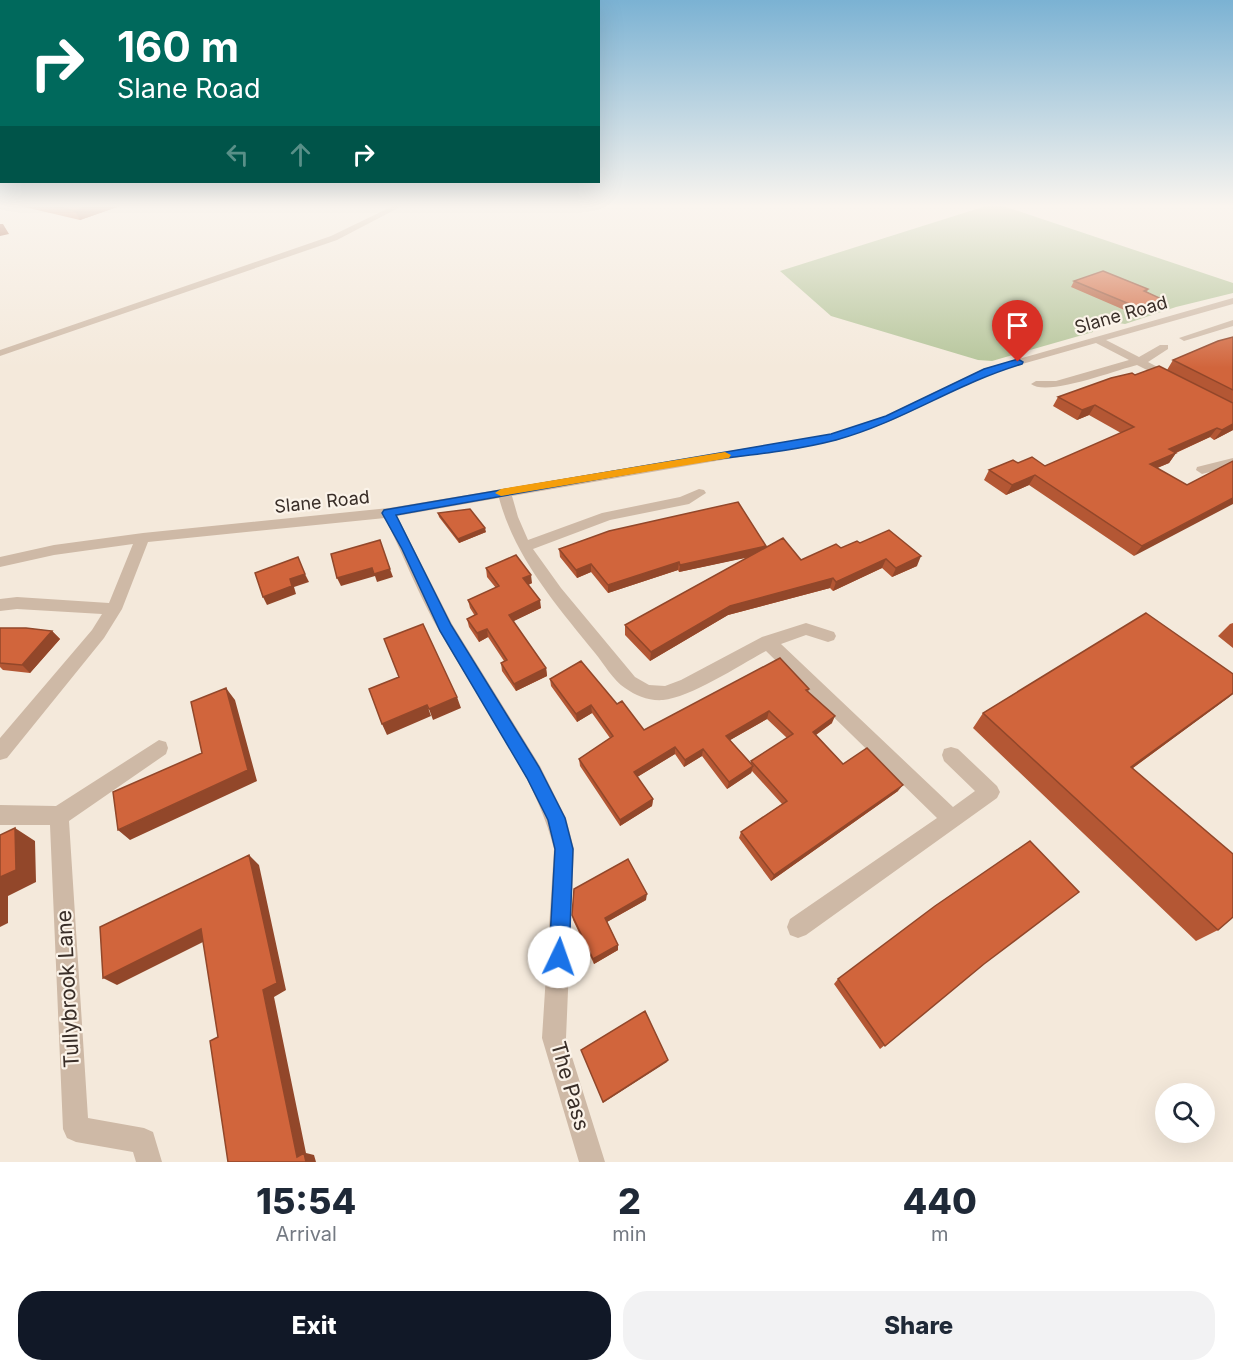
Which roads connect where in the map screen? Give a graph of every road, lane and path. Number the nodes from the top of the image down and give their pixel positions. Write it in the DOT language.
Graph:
graph roads {
  1 [pos="271,260"];
  2 [pos="1233,301"];
  3 [pos="1233,323"];
  4 [pos="1184,338"];
  5 [pos="1098,340"];
  6 [pos="1164,347"];
  7 [pos="0,354"];
  8 [pos="1139,361"];
  9 [pos="1180,383"];
  10 [pos="1036,384"];
  11 [pos="1233,462"];
  12 [pos="1202,470"];
  13 [pos="504,492"];
  14 [pos="699,493"];
  15 [pos="388,513"];
  16 [pos="143,538"];
  17 [pos="526,546"];
  18 [pos="0,562"];
  19 [pos="0,605"];
  20 [pos="114,609"];
  21 [pos="828,636"];
  22 [pos="768,642"];
  23 [pos="159,748"];
  24 [pos="0,752"];
  25 [pos="951,755"];
  26 [pos="0,815"];
  27 [pos="58,816"];
  28 [pos="952,819"];
  29 [pos="798,927"];
  30 [pos="149,1162"];
  31 [pos="592,1162"];
  1 -- 7 [label="street"];
  2 -- 5 [label="street, Slane Road"];
  3 -- 4 [label="street"];
  5 -- 8 [label="street"];
  5 -- 13 [label="street, Slane Road"];
  6 -- 8 [label="street"];
  8 -- 9 [label="street"];
  8 -- 10 [label="street"];
  11 -- 12 [label="street"];
  13 -- 15 [label="street, Slane Road"];
  13 -- 17 [label="street"];
  14 -- 17 [label="street"];
  15 -- 16 [label="street, Slane Road"];
  15 -- 31 [label="street, The Pass"];
  16 -- 18 [label="street, Slane Road"];
  16 -- 20 [label="street"];
  17 -- 22 [label="street"];
  19 -- 20 [label="street"];
  20 -- 24 [label="street"];
  21 -- 22 [label="street"];
  22 -- 28 [label="street"];
  23 -- 27 [label="street"];
  25 -- 28 [label="street"];
  26 -- 27 [label="street"];
  27 -- 30 [label="street, Tullybrook Lane"];
  28 -- 29 [label="street"];
}
